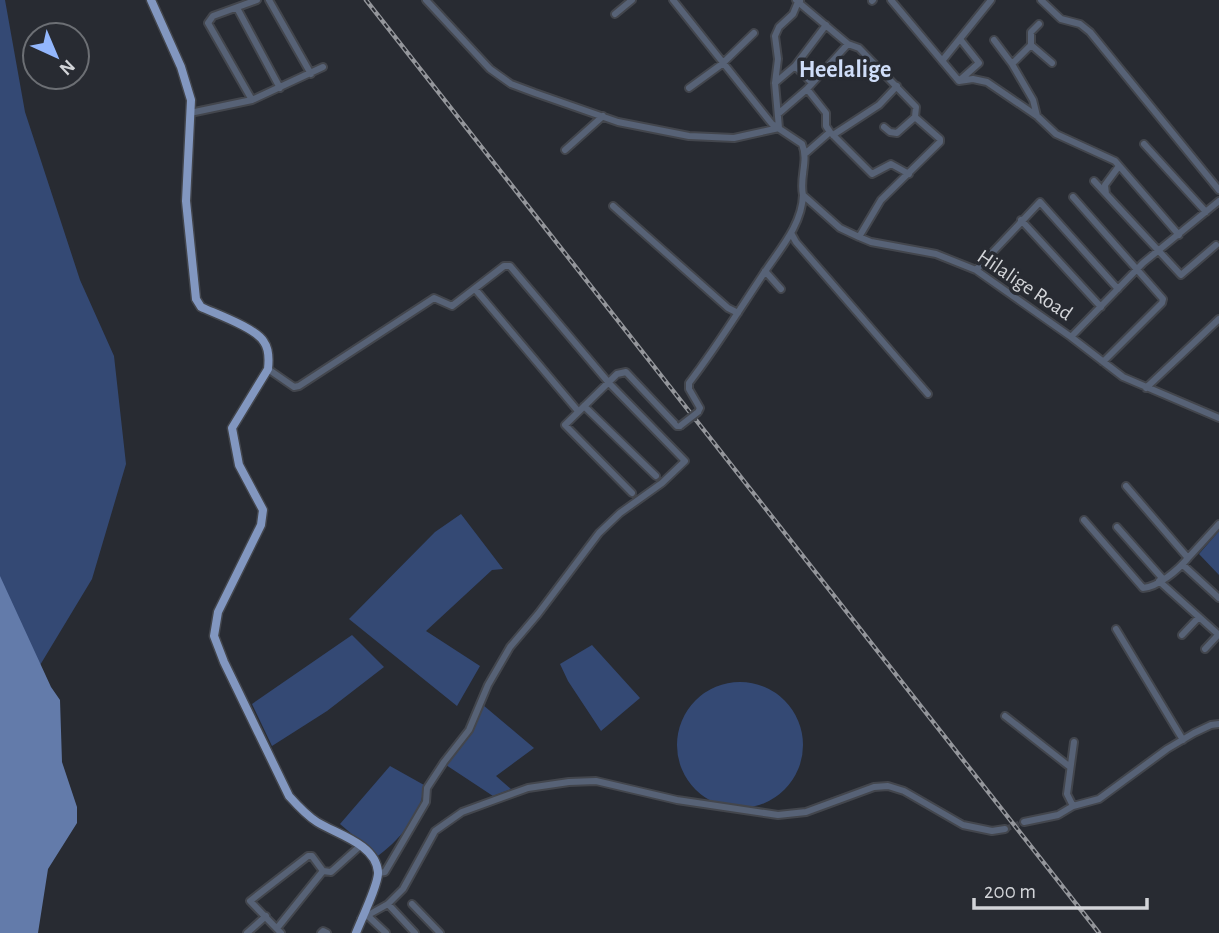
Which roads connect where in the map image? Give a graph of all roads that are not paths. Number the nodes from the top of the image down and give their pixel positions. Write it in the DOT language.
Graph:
graph roads {
  1 [pos="151,0"];
  2 [pos="257,0"];
  3 [pos="269,0"];
  4 [pos="426,0"];
  5 [pos="632,0"];
  6 [pos="673,0"];
  7 [pos="891,0"];
  8 [pos="991,0"];
  9 [pos="1041,0"];
  10 [pos="798,1"];
  11 [pos="237,8"];
  12 [pos="615,14"];
  13 [pos="1039,24"];
  14 [pos="826,25"];
  15 [pos="754,33"];
  16 [pos="960,39"];
  17 [pos="994,40"];
  18 [pos="848,44"];
  19 [pos="1031,45"];
  20 [pos="942,61"];
  21 [pos="1052,63"];
  22 [pos="722,64"];
  23 [pos="1012,64"];
  24 [pos="795,66"];
  25 [pos="323,67"];
  26 [pos="311,74"];
  27 [pos="959,81"];
  28 [pos="775,83"];
  29 [pos="809,86"];
  30 [pos="897,86"];
  31 [pos="280,88"];
  32 [pos="689,88"];
  33 [pos="252,100"];
  34 [pos="190,113"];
  35 [pos="778,114"];
  36 [pos="603,116"];
  37 [pos="1037,116"];
  38 [pos="915,117"];
  39 [pos="884,127"];
  40 [pos="779,128"];
  41 [pos="831,133"];
  42 [pos="1144,144"];
  43 [pos="565,150"];
  44 [pos="806,153"];
  45 [pos="1119,166"];
  46 [pos="909,174"];
  47 [pos="1094,181"];
  48 [pos="1219,190"];
  49 [pos="1105,194"];
  50 [pos="803,195"];
  51 [pos="1073,197"];
  52 [pos="1219,201"];
  53 [pos="613,206"];
  54 [pos="1206,212"];
  55 [pos="1021,220"];
  56 [pos="791,233"];
  57 [pos="1179,235"];
  58 [pos="859,237"];
  59 [pos="1216,245"];
  60 [pos="1158,251"];
  61 [pos="1137,269"];
  62 [pos="976,270"];
  63 [pos="765,271"];
  64 [pos="475,289"];
  65 [pos="781,289"];
  66 [pos="1118,289"];
  67 [pos="1101,307"];
  68 [pos="738,313"];
  69 [pos="1219,319"];
  70 [pos="1071,337"];
  71 [pos="1103,362"];
  72 [pos="268,369"];
  73 [pos="609,383"];
  74 [pos="1146,388"];
  75 [pos="928,394"];
  76 [pos="581,409"];
  77 [pos="1219,418"];
  78 [pos="656,476"];
  79 [pos="1126,486"];
  80 [pos="632,493"];
  81 [pos="1084,520"];
  82 [pos="1219,524"];
  83 [pos="1117,527"];
  84 [pos="1188,558"];
  85 [pos="1182,565"];
  86 [pos="1161,580"];
  87 [pos="1219,598"];
  88 [pos="1199,617"];
  89 [pos="1116,629"];
  90 [pos="1182,635"];
  91 [pos="1219,635"];
  92 [pos="1205,649"];
  93 [pos="1005,716"];
  94 [pos="1219,724"];
  95 [pos="1183,740"];
  96 [pos="1073,742"];
  97 [pos="1070,767"];
  98 [pos="1073,806"];
  99 [pos="1024,822"];
  100 [pos="1005,829"];
  101 [pos="360,846"];
  102 [pos="323,871"];
  103 [pos="379,873"];
  104 [pos="388,904"];
  105 [pos="412,904"];
  106 [pos="266,916"];
  107 [pos="361,926"];
  108 [pos="279,930"];
  109 [pos="247,933"];
  110 [pos="321,933"];
  111 [pos="327,933"];
  112 [pos="386,933"];
  113 [pos="415,933"];
  114 [pos="440,933"];
  1 -- 34 [label="main road"];
  2 -- 11 [label="street"];
  3 -- 26 [label="street"];
  4 -- 36 [label="street"];
  5 -- 12 [label="street"];
  6 -- 22 [label="street"];
  7 -- 20 [label="street"];
  8 -- 16 [label="street"];
  9 -- 48 [label="street"];
  10 -- 14 [label="street"];
  10 -- 28 [label="street"];
  11 -- 31 [label="street"];
  11 -- 33 [label="street"];
  13 -- 19 [label="street"];
  14 -- 18 [label="street"];
  14 -- 24 [label="street"];
  15 -- 22 [label="street"];
  16 -- 20 [label="street"];
  16 -- 27 [label="street"];
  17 -- 23 [label="street"];
  18 -- 29 [label="street"];
  18 -- 30 [label="street"];
  19 -- 21 [label="street"];
  19 -- 23 [label="street"];
  20 -- 27 [label="street"];
  22 -- 32 [label="street"];
  22 -- 40 [label="street"];
  23 -- 37 [label="street"];
  24 -- 28 [label="street"];
  24 -- 29 [label="street"];
  25 -- 26 [label="street"];
  26 -- 31 [label="street"];
  27 -- 37 [label="street"];
  28 -- 35 [label="street"];
  29 -- 35 [label="street"];
  29 -- 41 [label="street"];
  30 -- 38 [label="street"];
  30 -- 41 [label="street"];
  31 -- 33 [label="street"];
  33 -- 34 [label="street"];
  34 -- 72 [label="main road"];
  35 -- 40 [label="street"];
  36 -- 40 [label="street"];
  36 -- 43 [label="street"];
  37 -- 45 [label="street"];
  38 -- 39 [label="street"];
  38 -- 46 [label="street"];
  40 -- 44 [label="street"];
  41 -- 44 [label="street"];
  41 -- 46 [label="street"];
  42 -- 54 [label="street"];
  44 -- 50 [label="street"];
  45 -- 49 [label="street"];
  45 -- 57 [label="street"];
  46 -- 58 [label="street"];
  47 -- 49 [label="street"];
  49 -- 60 [label="street"];
  50 -- 56 [label="street"];
  50 -- 58 [label="street, Hilalige Road"];
  51 -- 61 [label="street"];
  52 -- 54 [label="street"];
  53 -- 68 [label="street"];
  54 -- 57 [label="street"];
  55 -- 62 [label="street"];
  55 -- 66 [label="street"];
  55 -- 67 [label="street"];
  56 -- 63 [label="street"];
  56 -- 75 [label="street"];
  57 -- 60 [label="street"];
  58 -- 62 [label="street, Hilalige Road"];
  59 -- 60 [label="street"];
  60 -- 61 [label="street"];
  61 -- 66 [label="street"];
  61 -- 71 [label="street"];
  62 -- 70 [label="street, Hilalige Road"];
  63 -- 65 [label="street"];
  63 -- 68 [label="street"];
  64 -- 72 [label="street"];
  64 -- 73 [label="street"];
  64 -- 76 [label="street"];
  66 -- 67 [label="street"];
  67 -- 70 [label="street"];
  68 -- 73 [label="street, bridge"];
  69 -- 74 [label="street"];
  70 -- 71 [label="street, Hilalige Road"];
  71 -- 74 [label="street, Hilalige Road"];
  72 -- 101 [label="main road"];
  73 -- 76 [label="street"];
  73 -- 103 [label="street"];
  74 -- 77 [label="street, Hilalige Road"];
  76 -- 78 [label="street"];
  76 -- 80 [label="street"];
  79 -- 84 [label="street"];
  81 -- 86 [label="street"];
  82 -- 84 [label="street"];
  83 -- 86 [label="street"];
  84 -- 85 [label="street"];
  85 -- 86 [label="street"];
  85 -- 87 [label="street"];
  86 -- 88 [label="street"];
  88 -- 90 [label="street"];
  88 -- 91 [label="street"];
  89 -- 95 [label="street"];
  91 -- 92 [label="street"];
  93 -- 97 [label="street"];
  94 -- 95 [label="street"];
  95 -- 98 [label="street"];
  96 -- 97 [label="street"];
  97 -- 98 [label="street"];
  98 -- 99 [label="street"];
  100 -- 104 [label="street"];
  101 -- 102 [label="street"];
  101 -- 103 [label="main road"];
  102 -- 106 [label="street"];
  102 -- 108 [label="street"];
  103 -- 107 [label="main road"];
  104 -- 107 [label="street"];
  104 -- 113 [label="street"];
  105 -- 114 [label="street"];
  106 -- 108 [label="street"];
  106 -- 109 [label="street"];
  107 -- 112 [label="street"];
  110 -- 111 [label="street"];
}
